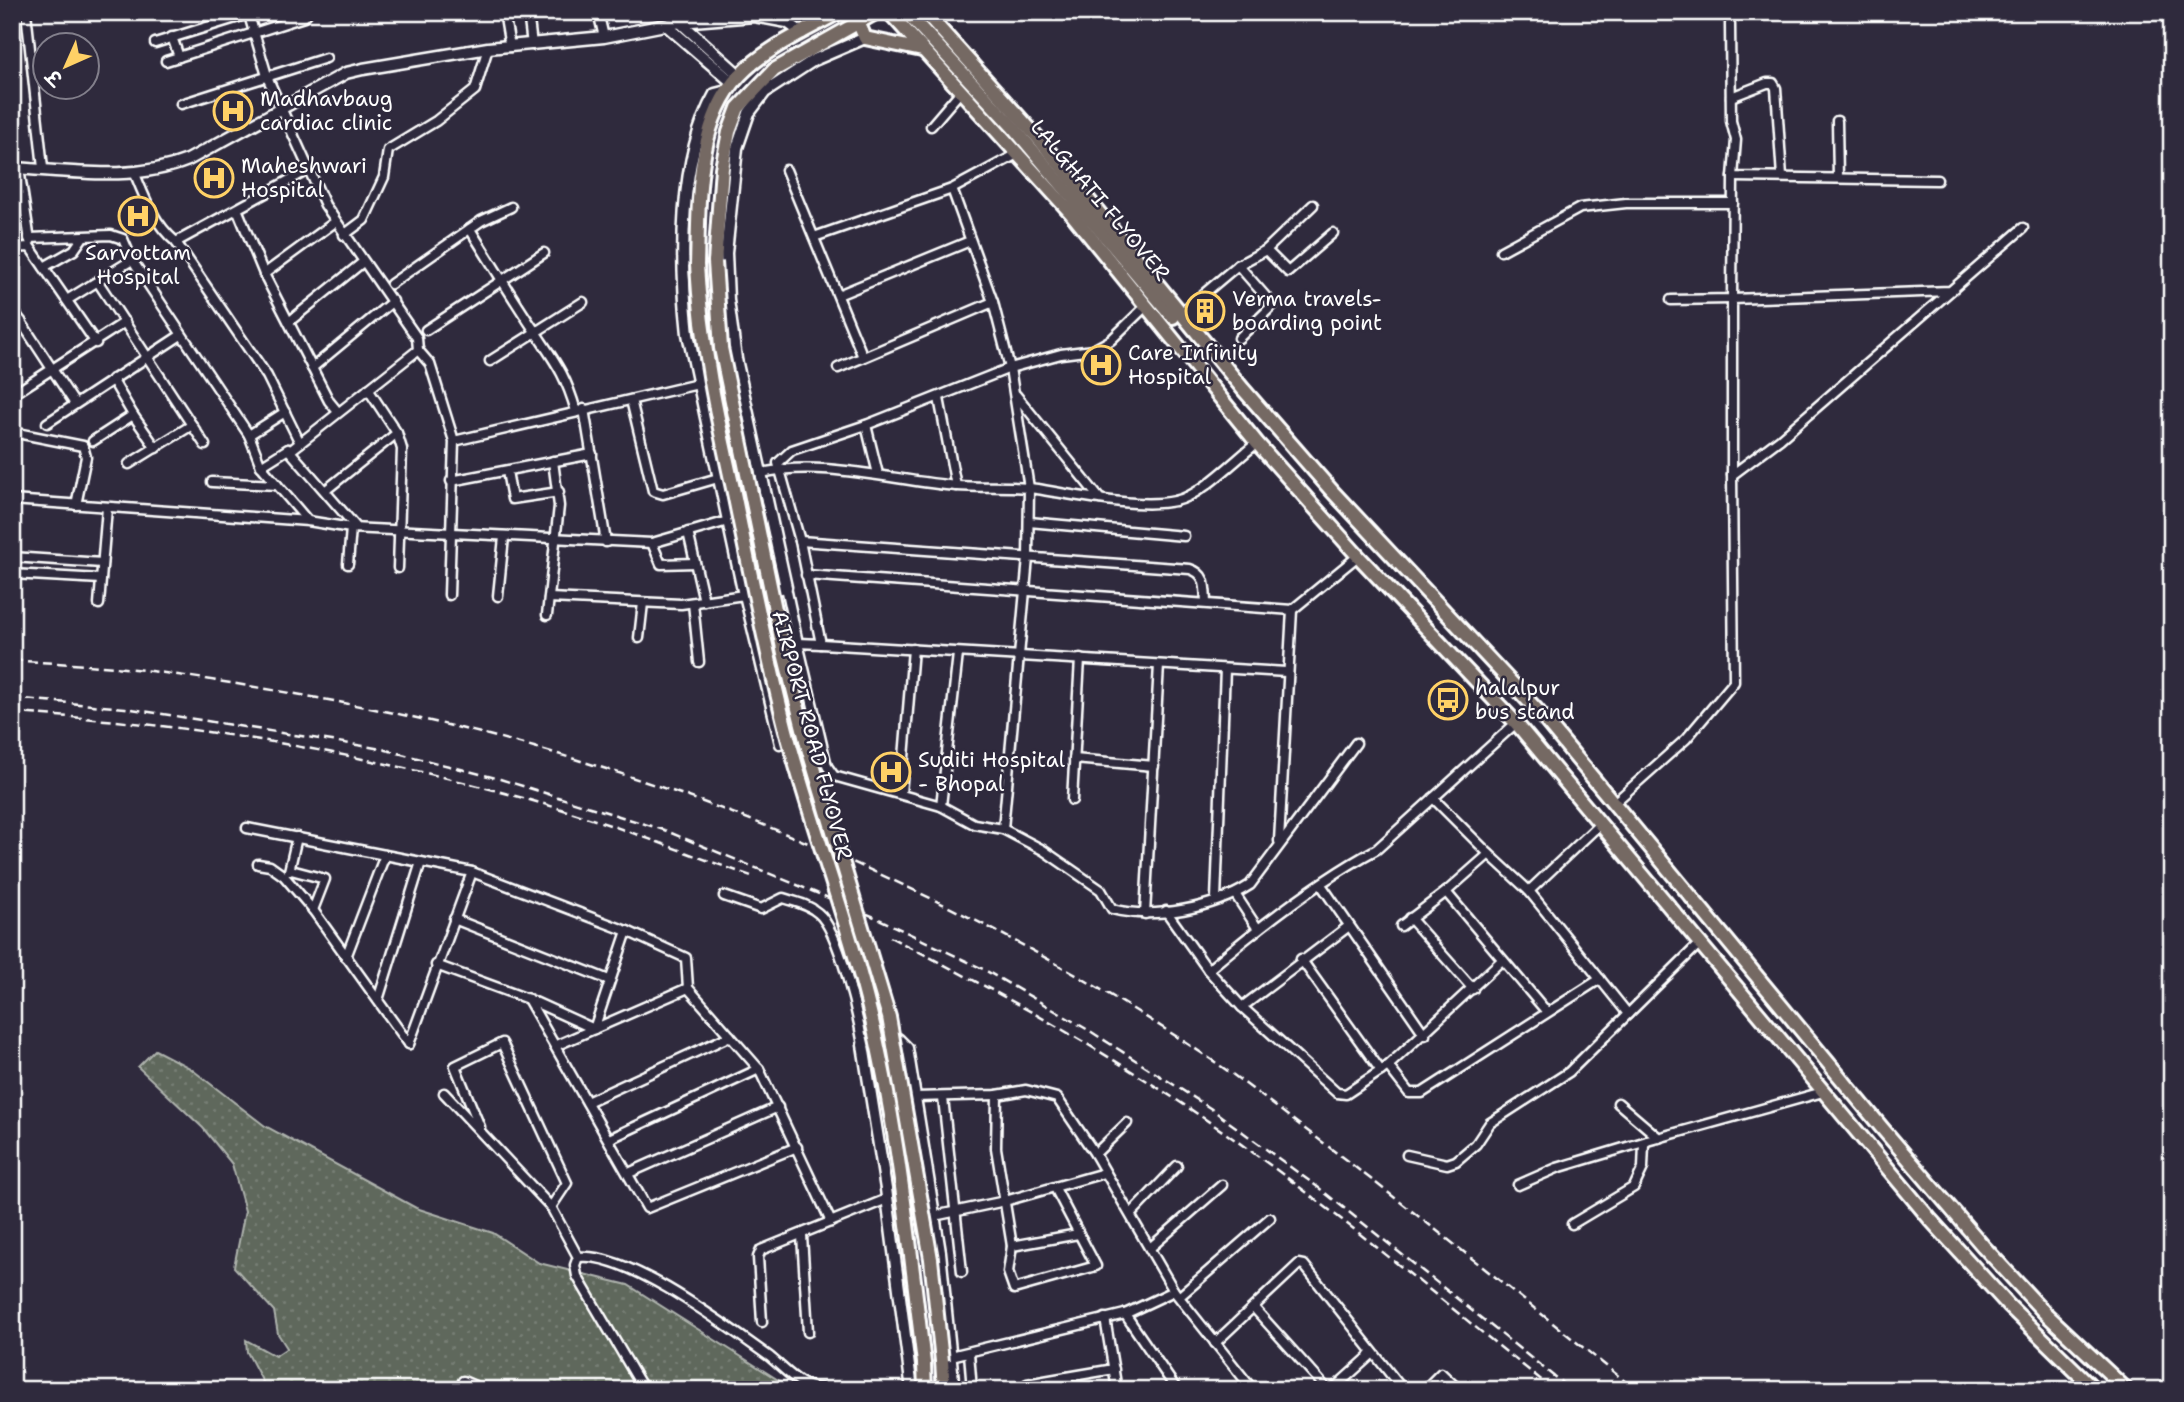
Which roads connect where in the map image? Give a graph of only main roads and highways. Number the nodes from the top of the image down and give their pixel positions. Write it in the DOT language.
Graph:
graph roads {
  1 [pos="877,12"];
  2 [pos="889,12"];
  3 [pos="906,12"];
  4 [pos="925,12"];
  5 [pos="935,12"];
  6 [pos="833,14"];
  7 [pos="859,24"];
  8 [pos="954,47"];
  9 [pos="923,50"];
  10 [pos="1263,413"];
  11 [pos="925,1390"];
  12 [pos="944,1390"];
  13 [pos="2095,1390"];
  14 [pos="2127,1390"];
  1 -- 7 [label="main road, AIRPORT ROAD FLYOVER"];
  2 -- 9 [label="main road"];
  3 -- 10 [label="main road, LALGHATI FLYOVER"];
  4 -- 8 [label="main road"];
  5 -- 8 [label="main road"];
  6 -- 11 [label="main road, AIRPORT ROAD FLYOVER, bridge"];
  7 -- 9 [label="main road"];
  7 -- 12 [label="main road, AIRPORT ROAD FLYOVER, bridge"];
  8 -- 10 [label="main road"];
  9 -- 13 [label="main road"];
  10 -- 14 [label="main road"];
}
